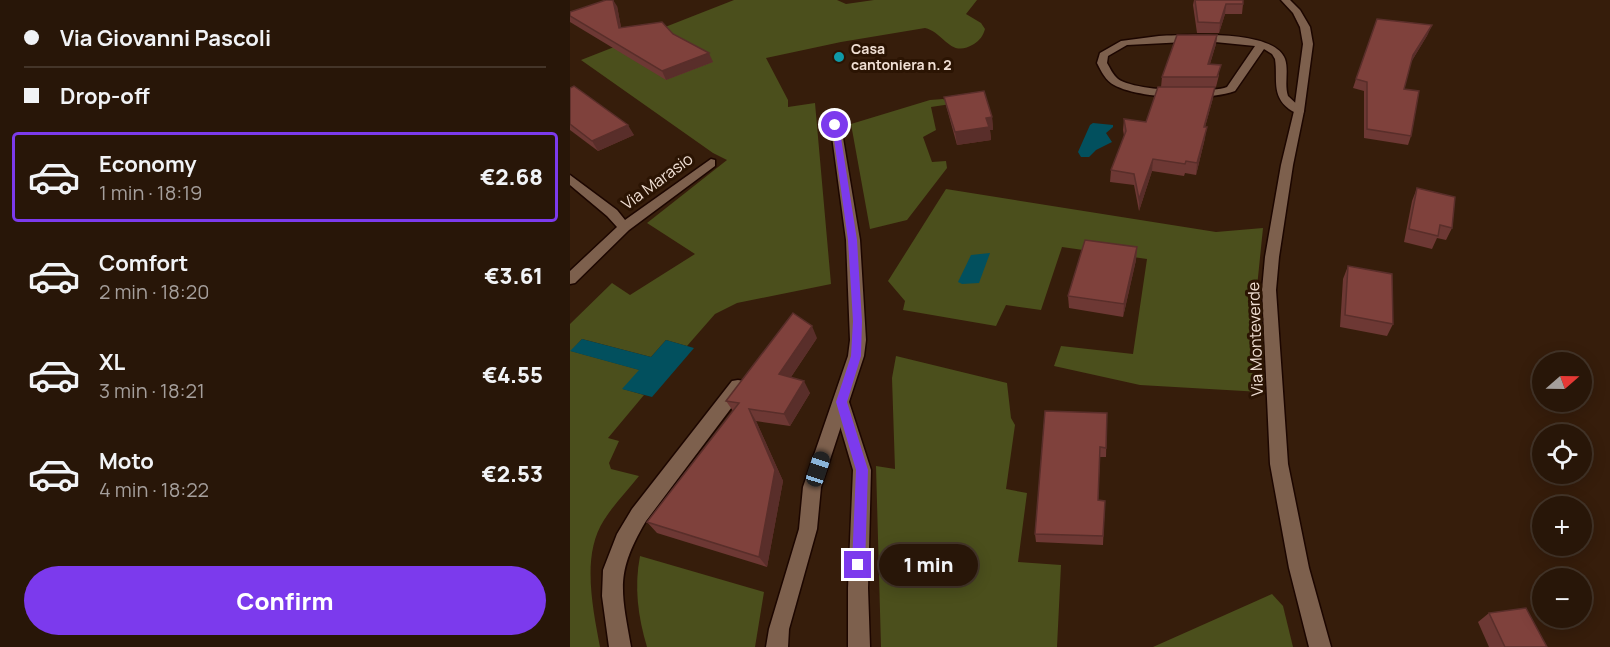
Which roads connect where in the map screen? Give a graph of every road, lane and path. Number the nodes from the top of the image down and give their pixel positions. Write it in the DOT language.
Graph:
graph roads {
  1 [pos="1285,0"];
  2 [pos="1263,44"];
  3 [pos="1299,111"];
  4 [pos="834,114"];
  5 [pos="711,163"];
  6 [pos="570,179"];
  7 [pos="624,227"];
  8 [pos="570,279"];
  9 [pos="751,369"];
  10 [pos="841,402"];
  11 [pos="620,647"];
  12 [pos="777,647"];
  13 [pos="859,647"];
  14 [pos="1320,647"];
  1 -- 3 [label="street, Via Monteverde"];
  2 -- 2 [label="street"];
  2 -- 3 [label="street"];
  3 -- 14 [label="street, Via Monteverde"];
  4 -- 10 [label="street"];
  5 -- 7 [label="street, Via Marasio"];
  6 -- 7 [label="street, Via Marasio"];
  7 -- 8 [label="street, Via Marasio"];
  9 -- 11 [label="street"];
  10 -- 12 [label="street"];
  10 -- 13 [label="street"];
}
